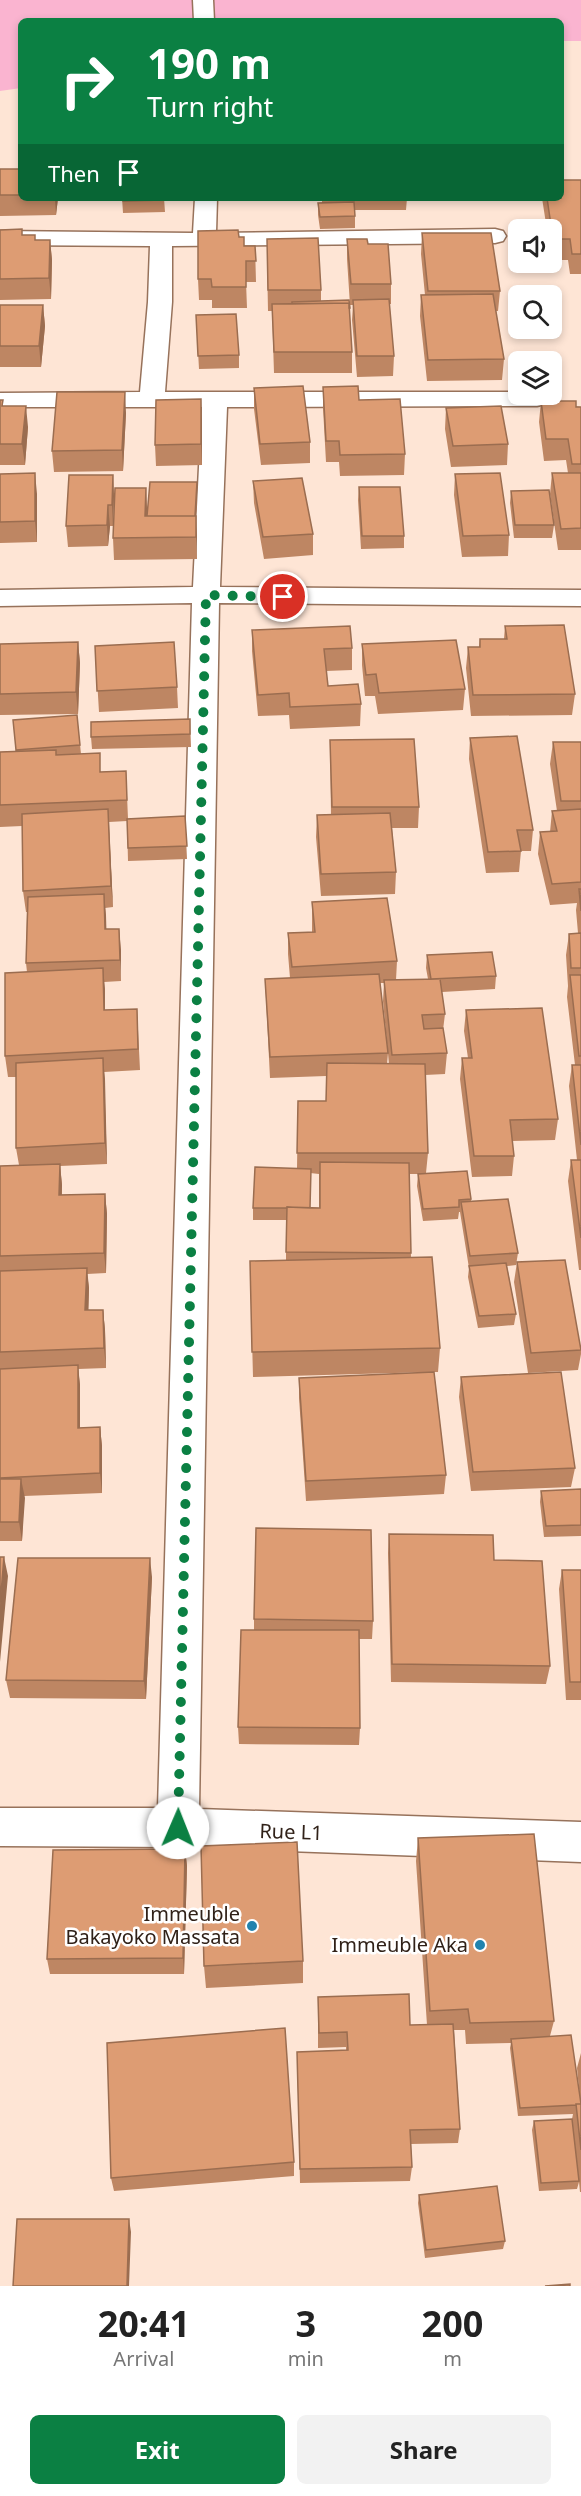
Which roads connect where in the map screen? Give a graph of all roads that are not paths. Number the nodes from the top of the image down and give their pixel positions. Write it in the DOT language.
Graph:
graph roads {
  1 [pos="203,0"];
  2 [pos="204,18"];
  3 [pos="206,201"];
  4 [pos="495,236"];
  5 [pos="0,238"];
  6 [pos="161,240"];
  7 [pos="204,240"];
  8 [pos="152,398"];
  9 [pos="214,398"];
  10 [pos="508,399"];
  11 [pos="0,400"];
  12 [pos="206,595"];
  13 [pos="0,598"];
  14 [pos="581,598"];
  15 [pos="0,1827"];
  16 [pos="178,1828"];
  17 [pos="581,1842"];
  1 -- 2 [label="street"];
  3 -- 7 [label="street"];
  4 -- 7 [label="street"];
  5 -- 6 [label="street"];
  6 -- 7 [label="street"];
  6 -- 8 [label="street"];
  8 -- 9 [label="street"];
  8 -- 11 [label="street"];
  9 -- 10 [label="street"];
  9 -- 12 [label="street"];
  12 -- 13 [label="street"];
  12 -- 14 [label="street"];
  12 -- 16 [label="street"];
  15 -- 16 [label="street, Rue L1"];
  16 -- 17 [label="street, Rue L1"];
}
